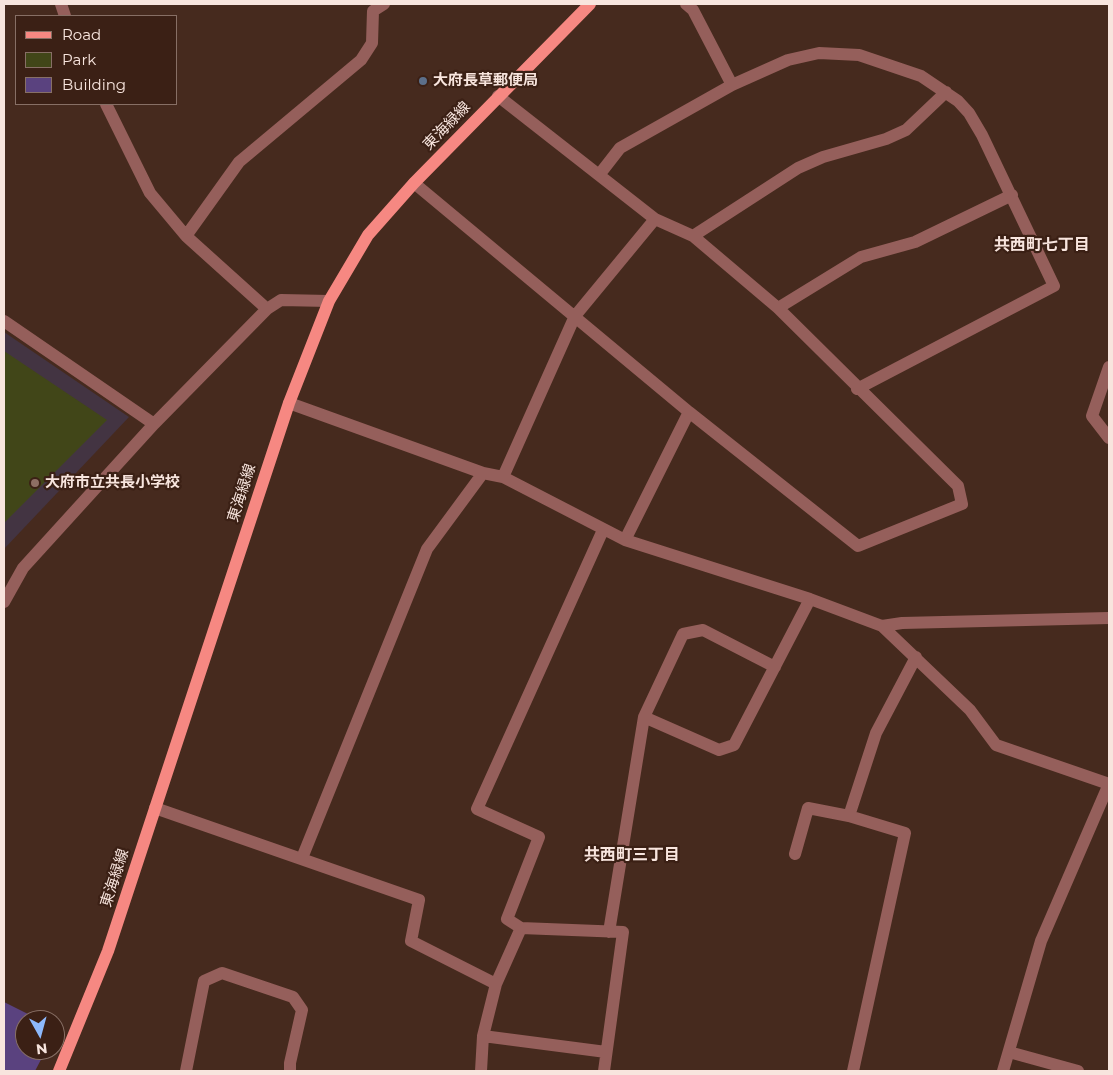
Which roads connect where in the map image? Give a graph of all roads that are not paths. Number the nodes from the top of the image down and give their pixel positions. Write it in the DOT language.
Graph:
graph roads {
  1 [pos="384,4"];
  2 [pos="590,4"];
  3 [pos="686,4"];
  4 [pos="732,85"];
  5 [pos="946,92"];
  6 [pos="498,96"];
  7 [pos="106,105"];
  8 [pos="599,175"];
  9 [pos="414,183"];
  10 [pos="1012,195"];
  11 [pos="655,219"];
  12 [pos="186,236"];
  13 [pos="693,236"];
  14 [pos="329,301"];
  15 [pos="778,308"];
  16 [pos="267,309"];
  17 [pos="575,316"];
  18 [pos="4,321"];
  19 [pos="1109,367"];
  20 [pos="857,389"];
  21 [pos="289,403"];
  22 [pos="689,412"];
  23 [pos="154,424"];
  24 [pos="1109,438"];
  25 [pos="483,473"];
  26 [pos="503,477"];
  27 [pos="603,530"];
  28 [pos="625,540"];
  29 [pos="810,599"];
  30 [pos="4,602"];
  31 [pos="1109,618"];
  32 [pos="882,626"];
  33 [pos="916,657"];
  34 [pos="774,667"];
  35 [pos="644,717"];
  36 [pos="1109,784"];
  37 [pos="155,808"];
  38 [pos="849,816"];
  39 [pos="795,854"];
  40 [pos="302,858"];
  41 [pos="521,928"];
  42 [pos="609,932"];
  43 [pos="496,984"];
  44 [pos="483,1036"];
  45 [pos="606,1052"];
  46 [pos="1009,1052"];
  47 [pos="59,1071"];
  48 [pos="186,1071"];
  49 [pos="290,1071"];
  50 [pos="481,1071"];
  51 [pos="604,1071"];
  52 [pos="853,1071"];
  53 [pos="1003,1071"];
  54 [pos="1078,1071"];
  1 -- 12 [label="street"];
  2 -- 6 [label="main road, 東海緑線"];
  3 -- 4 [label="street"];
  4 -- 5 [label="street"];
  4 -- 8 [label="street"];
  5 -- 10 [label="street"];
  5 -- 13 [label="street"];
  6 -- 8 [label="street"];
  6 -- 9 [label="main road, 東海緑線"];
  7 -- 12 [label="street"];
  8 -- 11 [label="street"];
  9 -- 14 [label="main road, 東海緑線"];
  9 -- 17 [label="street"];
  10 -- 15 [label="street"];
  10 -- 20 [label="street"];
  11 -- 13 [label="street"];
  11 -- 17 [label="street"];
  12 -- 16 [label="street"];
  13 -- 15 [label="street"];
  14 -- 16 [label="street"];
  14 -- 21 [label="main road, 東海緑線"];
  15 -- 20 [label="street"];
  16 -- 23 [label="street"];
  17 -- 22 [label="street"];
  17 -- 26 [label="street"];
  18 -- 23 [label="street"];
  19 -- 24 [label="street"];
  20 -- 22 [label="street"];
  21 -- 25 [label="street"];
  21 -- 37 [label="main road, 東海緑線"];
  22 -- 28 [label="street"];
  23 -- 30 [label="street"];
  25 -- 26 [label="street"];
  25 -- 40 [label="street"];
  26 -- 27 [label="street"];
  27 -- 28 [label="street"];
  27 -- 41 [label="street"];
  28 -- 29 [label="street"];
  29 -- 32 [label="street"];
  29 -- 34 [label="street"];
  31 -- 32 [label="street"];
  32 -- 33 [label="street"];
  33 -- 36 [label="street"];
  33 -- 38 [label="street"];
  34 -- 35 [label="street"];
  34 -- 35 [label="street"];
  35 -- 42 [label="street"];
  36 -- 46 [label="street"];
  37 -- 40 [label="street"];
  37 -- 47 [label="main road, 東海緑線"];
  38 -- 39 [label="street"];
  38 -- 52 [label="street"];
  40 -- 43 [label="street"];
  41 -- 42 [label="street"];
  41 -- 43 [label="street"];
  42 -- 45 [label="street"];
  43 -- 44 [label="street"];
  44 -- 45 [label="street"];
  44 -- 50 [label="street"];
  45 -- 51 [label="street"];
  46 -- 53 [label="street"];
  46 -- 54 [label="street"];
  48 -- 49 [label="street"];
}
